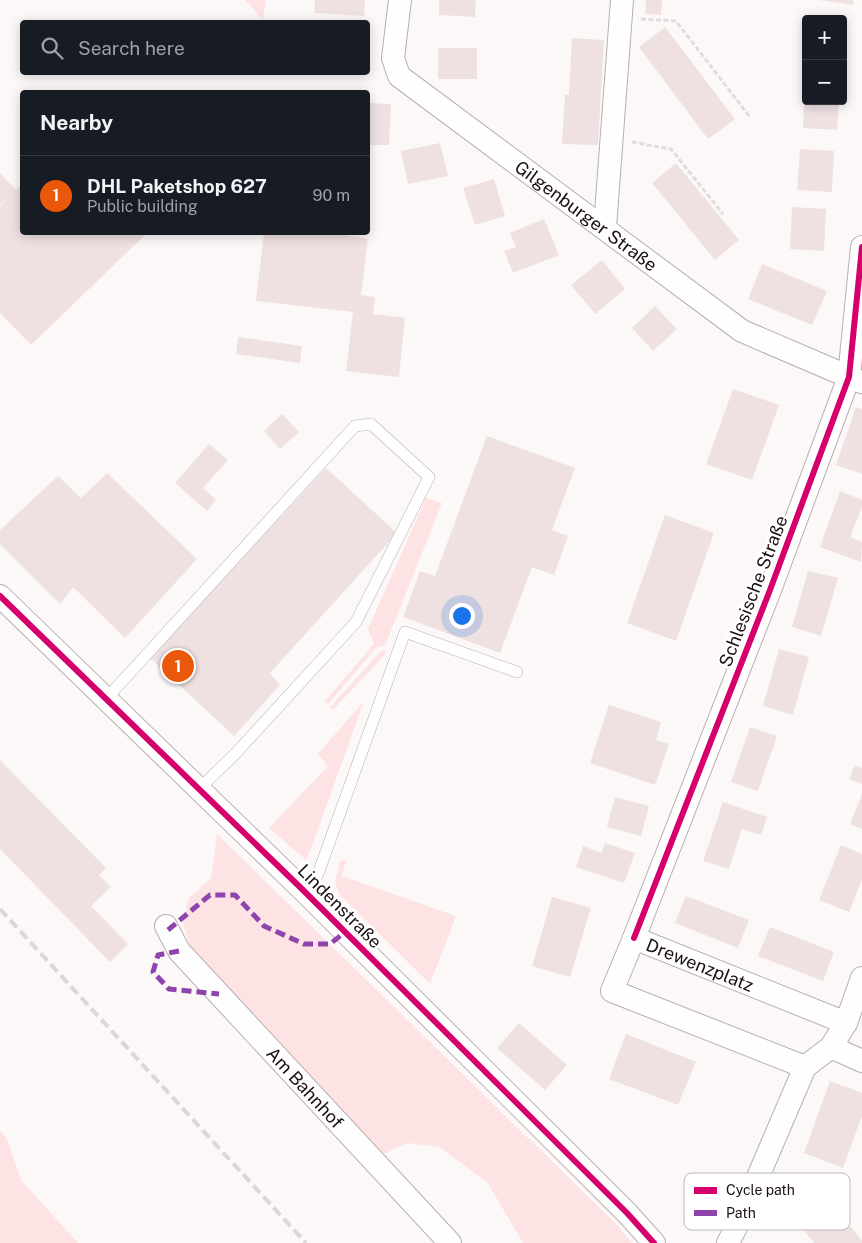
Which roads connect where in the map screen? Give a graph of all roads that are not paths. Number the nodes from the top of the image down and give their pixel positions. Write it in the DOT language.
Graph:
graph roads {
  1 [pos="400,0"];
  2 [pos="621,9"];
  3 [pos="605,227"];
  4 [pos="862,247"];
  5 [pos="855,380"];
  6 [pos="0,596"];
  7 [pos="517,672"];
  8 [pos="106,699"];
  9 [pos="199,789"];
  10 [pos="303,890"];
  11 [pos="166,926"];
  12 [pos="634,938"];
  13 [pos="862,978"];
  14 [pos="846,1023"];
  15 [pos="831,1047"];
  16 [pos="862,1060"];
  17 [pos="805,1067"];
  18 [pos="760,1173"];
  19 [pos="735,1230"];
  20 [pos="450,1243"];
  21 [pos="654,1243"];
  22 [pos="728,1243"];
  1 -- 3 [label="street, Gilgenburger Straße"];
  2 -- 3 [label="street"];
  3 -- 5 [label="street, Gilgenburger Straße"];
  4 -- 5 [label="street, Schlesische Straße"];
  5 -- 12 [label="street, Schlesische Straße"];
  6 -- 8 [label="street, Lindenstraße"];
  7 -- 10 [label="lane"];
  8 -- 9 [label="street, Lindenstraße"];
  8 -- 9 [label="lane"];
  9 -- 10 [label="street, Lindenstraße"];
  10 -- 21 [label="street, Lindenstraße"];
  11 -- 20 [label="street, Am Bahnhof"];
  12 -- 14 [label="street, Drewenzplatz"];
  12 -- 17 [label="street, Drewenzplatz"];
  13 -- 14 [label="street"];
  14 -- 15 [label="street"];
  15 -- 16 [label="street"];
  15 -- 17 [label="street"];
  17 -- 18 [label="street"];
  19 -- 22 [label="street"];
}
